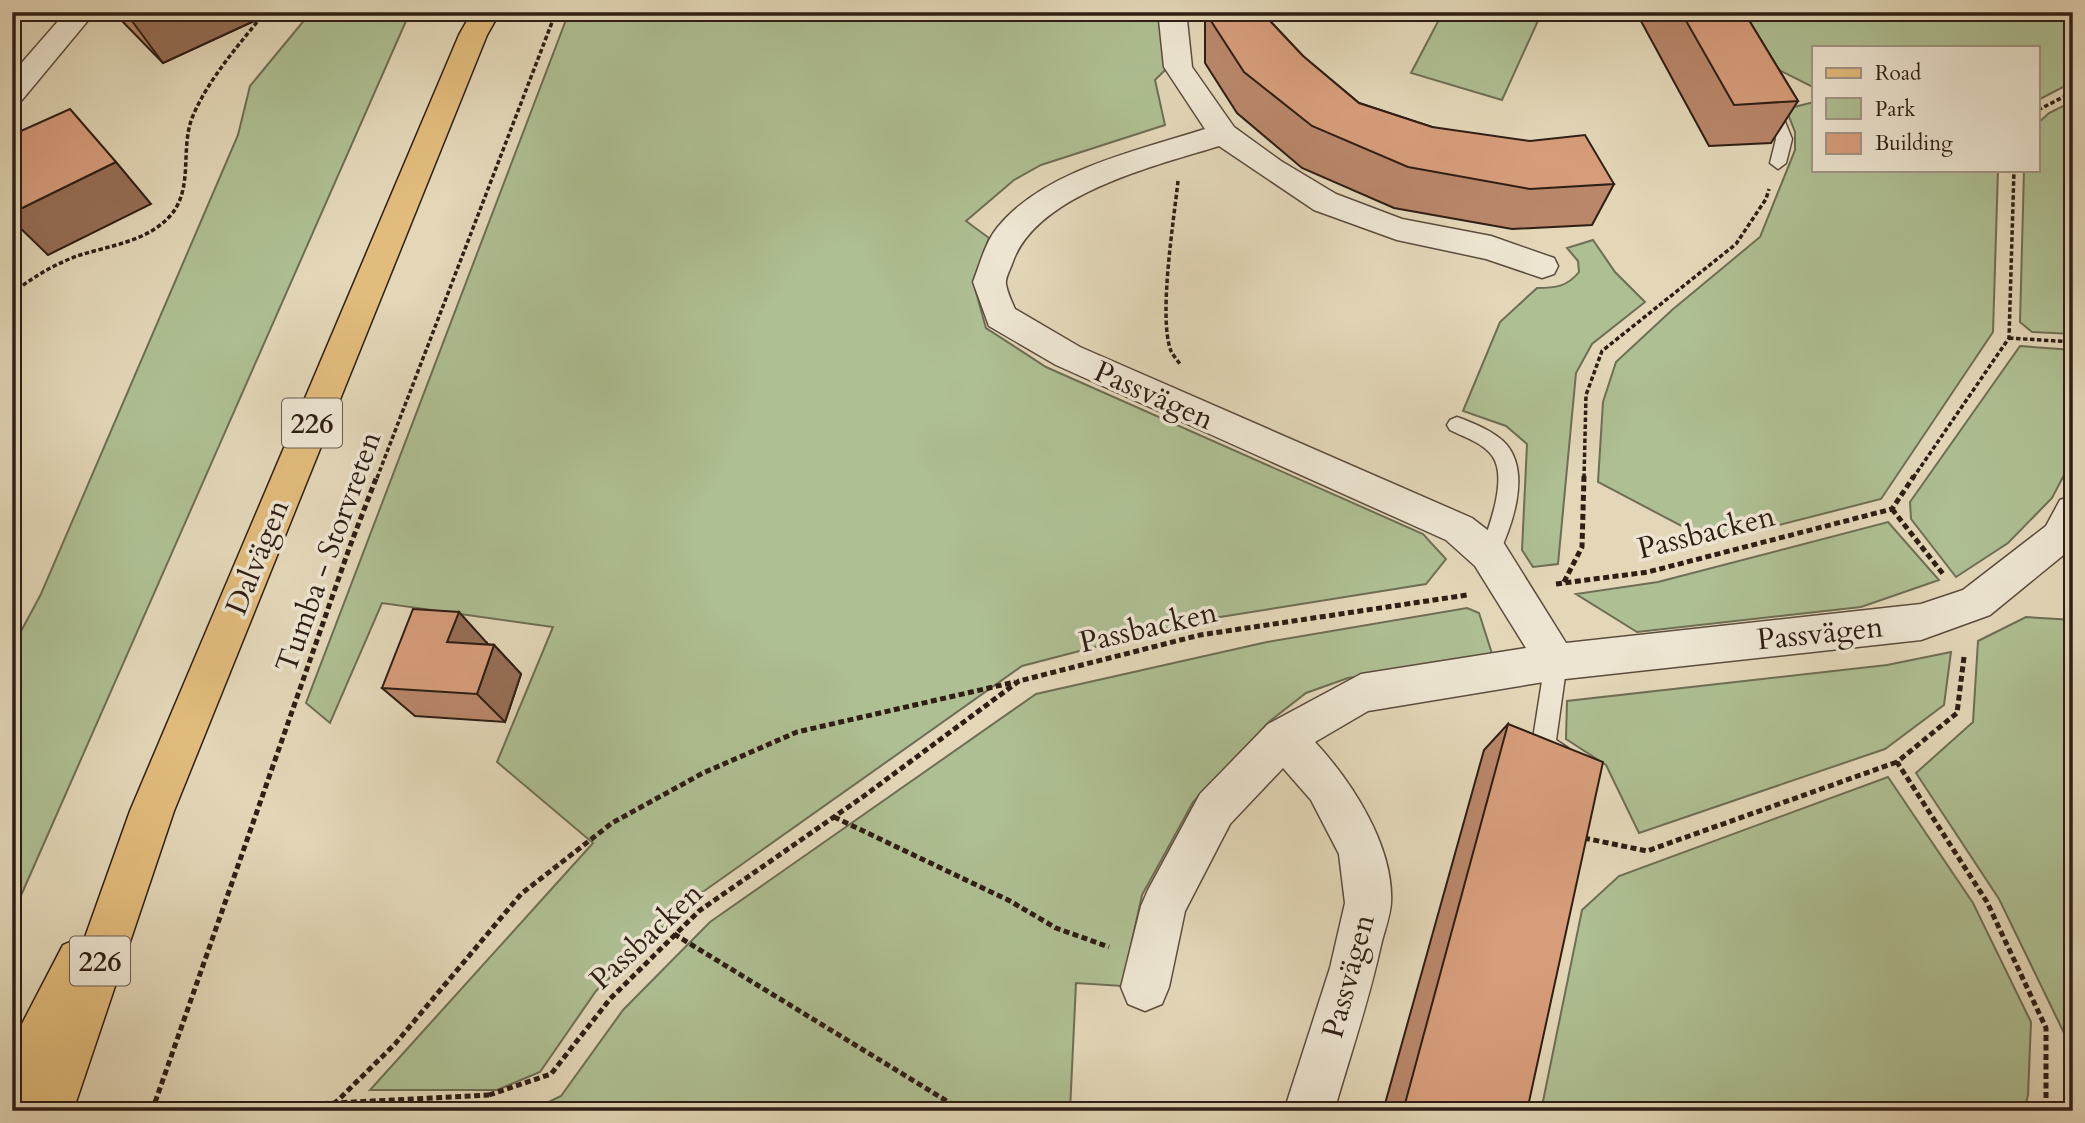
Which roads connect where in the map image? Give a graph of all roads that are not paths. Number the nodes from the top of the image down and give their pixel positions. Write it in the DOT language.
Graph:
graph roads {
  1 [pos="80,12"];
  2 [pos="1176,12"];
  3 [pos="480,20"];
  4 [pos="1775,85"];
  5 [pos="12,93"];
  6 [pos="1223,134"];
  7 [pos="1778,163"];
  8 [pos="1542,266"];
  9 [pos="1457,425"];
  10 [pos="2068,533"];
  11 [pos="1489,554"];
  12 [pos="1556,663"];
  13 [pos="1283,738"];
  14 [pos="1578,769"];
  15 [pos="152,811"];
  16 [pos="1145,987"];
  17 [pos="12,1095"];
  18 [pos="48,1111"];
  19 [pos="1309,1111"];
  1 -- 5 [label="street"];
  2 -- 6 [label="street"];
  3 -- 15 [label="main road, Dalvägen / 226"];
  4 -- 7 [label="lane"];
  6 -- 8 [label="street"];
  6 -- 11 [label="street, Passvägen"];
  9 -- 11 [label="lane"];
  10 -- 12 [label="street, Passvägen"];
  11 -- 12 [label="street, Passvägen"];
  12 -- 13 [label="street, Passvägen"];
  12 -- 14 [label="lane"];
  13 -- 16 [label="street, Passvägen"];
  13 -- 19 [label="street, Passvägen"];
  15 -- 17 [label="main road, 226"];
  15 -- 18 [label="main road, Dalvägen / 226"];
}
